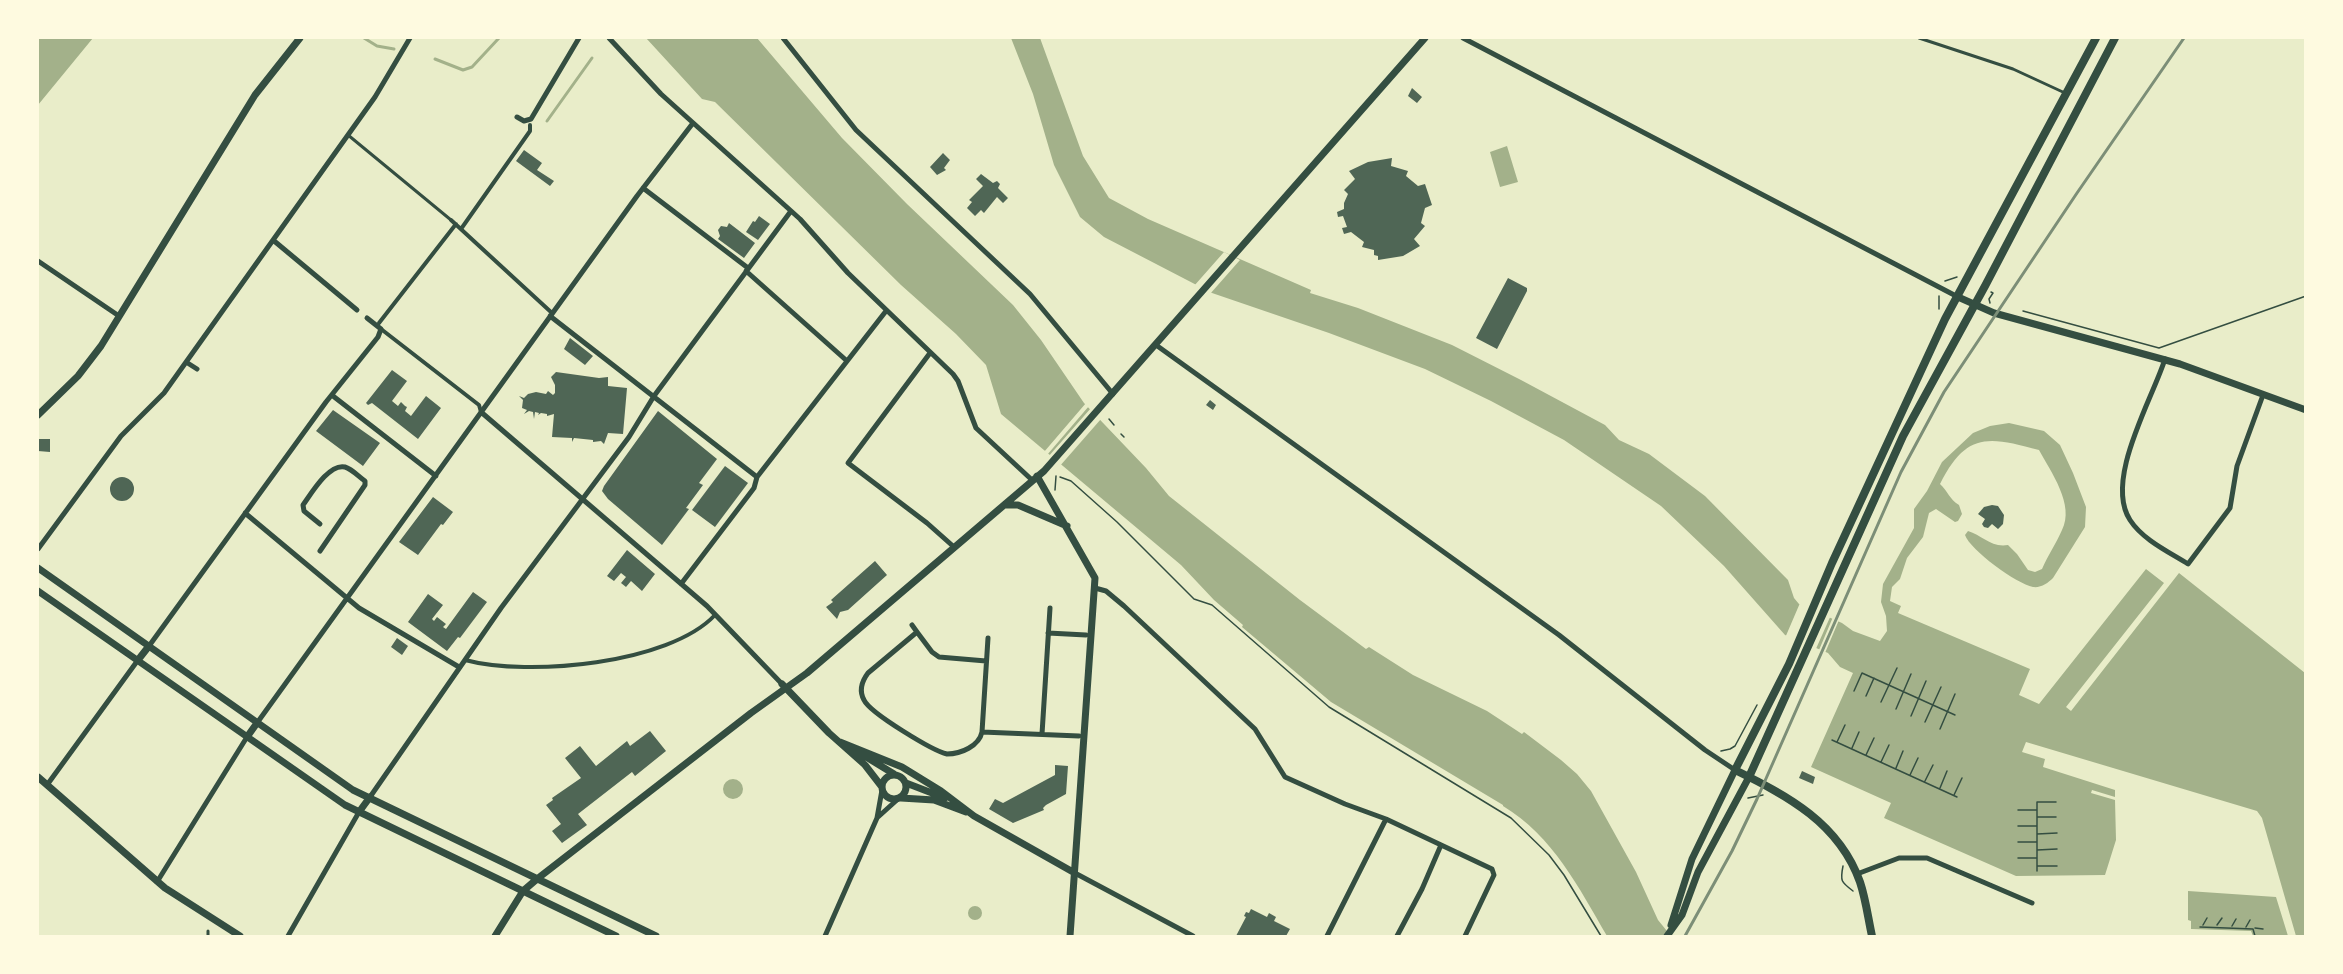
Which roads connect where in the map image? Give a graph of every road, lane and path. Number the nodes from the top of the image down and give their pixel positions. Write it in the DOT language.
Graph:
graph roads {
  1 [pos="300,38"];
  2 [pos="579,38"];
  3 [pos="609,38"];
  4 [pos="783,38"];
  5 [pos="1425,38"];
  6 [pos="1462,38"];
  7 [pos="1919,38"];
  8 [pos="2096,38"];
  9 [pos="2115,38"];
  10 [pos="407,39"];
  11 [pos="2065,93"];
  12 [pos="517,117"];
  13 [pos="530,122"];
  14 [pos="693,123"];
  15 [pos="348,135"];
  16 [pos="643,188"];
  17 [pos="792,211"];
  18 [pos="451,220"];
  19 [pos="456,224"];
  20 [pos="461,229"];
  21 [pos="273,240"];
  22 [pos="38,261"];
  23 [pos="747,269"];
  24 [pos="1963,277"];
  25 [pos="1943,284"];
  26 [pos="1939,292"];
  27 [pos="2306,296"];
  28 [pos="1958,297"];
  29 [pos="1974,306"];
  30 [pos="1939,309"];
  31 [pos="357,310"];
  32 [pos="886,311"];
  33 [pos="2016,311"];
  34 [pos="551,315"];
  35 [pos="119,316"];
  36 [pos="367,318"];
  37 [pos="379,323"];
  38 [pos="381,329"];
  39 [pos="1156,345"];
  40 [pos="930,353"];
  41 [pos="2165,359"];
  42 [pos="847,361"];
  43 [pos="186,362"];
  44 [pos="196,369"];
  45 [pos="1113,394"];
  46 [pos="2263,395"];
  47 [pos="333,396"];
  48 [pos="654,396"];
  49 [pos="2306,410"];
  50 [pos="481,411"];
  51 [pos="38,415"];
  52 [pos="1108,419"];
  53 [pos="1114,425"];
  54 [pos="1121,434"];
  55 [pos="1124,437"];
  56 [pos="436,476"];
  57 [pos="1056,476"];
  58 [pos="757,477"];
  59 [pos="1060,477"];
  60 [pos="1035,478"];
  61 [pos="1055,490"];
  62 [pos="582,499"];
  63 [pos="1002,506"];
  64 [pos="245,513"];
  65 [pos="320,524"];
  66 [pos="1067,526"];
  67 [pos="954,547"];
  68 [pos="38,549"];
  69 [pos="320,551"];
  70 [pos="38,568"];
  71 [pos="681,584"];
  72 [pos="1095,588"];
  73 [pos="38,591"];
  74 [pos="348,598"];
  75 [pos="1050,608"];
  76 [pos="716,614"];
  77 [pos="912,625"];
  78 [pos="916,632"];
  79 [pos="1048,633"];
  80 [pos="1086,635"];
  81 [pos="988,638"];
  82 [pos="149,646"];
  83 [pos="138,660"];
  84 [pos="465,660"];
  85 [pos="986,661"];
  86 [pos="459,667"];
  87 [pos="1897,668"];
  88 [pos="1911,674"];
  89 [pos="1874,678"];
  90 [pos="1926,681"];
  91 [pos="1889,685"];
  92 [pos="784,686"];
  93 [pos="1941,687"];
  94 [pos="1854,691"];
  95 [pos="1904,692"];
  96 [pos="1956,694"];
  97 [pos="1866,696"];
  98 [pos="1918,698"];
  99 [pos="1881,702"];
  100 [pos="1933,705"];
  101 [pos="1896,709"];
  102 [pos="1948,711"];
  103 [pos="1955,715"];
  104 [pos="1911,716"];
  105 [pos="1925,722"];
  106 [pos="257,723"];
  107 [pos="1845,725"];
  108 [pos="1940,729"];
  109 [pos="1743,731"];
  110 [pos="982,732"];
  111 [pos="1859,732"];
  112 [pos="1042,734"];
  113 [pos="1079,736"];
  114 [pos="247,737"];
  115 [pos="1874,738"];
  116 [pos="1832,740"];
  117 [pos="840,742"];
  118 [pos="1837,743"];
  119 [pos="1889,745"];
  120 [pos="1851,749"];
  121 [pos="1903,751"];
  122 [pos="1719,753"];
  123 [pos="1866,756"];
  124 [pos="1918,758"];
  125 [pos="1881,762"];
  126 [pos="1933,765"];
  127 [pos="1896,769"];
  128 [pos="1735,770"];
  129 [pos="1947,771"];
  130 [pos="896,775"];
  131 [pos="1910,776"];
  132 [pos="38,777"];
  133 [pos="1749,777"];
  134 [pos="1962,778"];
  135 [pos="1925,782"];
  136 [pos="906,783"];
  137 [pos="46,785"];
  138 [pos="882,789"];
  139 [pos="1939,789"];
  140 [pos="1767,796"];
  141 [pos="370,797"];
  142 [pos="899,799"];
  143 [pos="1747,799"];
  144 [pos="2056,802"];
  145 [pos="961,806"];
  146 [pos="2018,810"];
  147 [pos="2037,810"];
  148 [pos="359,812"];
  149 [pos="974,816"];
  150 [pos="2037,817"];
  151 [pos="2056,817"];
  152 [pos="877,818"];
  153 [pos="1386,819"];
  154 [pos="2018,826"];
  155 [pos="2037,826"];
  156 [pos="2056,833"];
  157 [pos="2037,834"];
  158 [pos="2018,842"];
  159 [pos="2037,842"];
  160 [pos="1441,844"];
  161 [pos="2057,849"];
  162 [pos="2037,850"];
  163 [pos="2018,858"];
  164 [pos="2037,858"];
  165 [pos="1842,863"];
  166 [pos="2037,866"];
  167 [pos="2057,866"];
  168 [pos="2037,871"];
  169 [pos="1073,872"];
  170 [pos="1857,874"];
  171 [pos="537,879"];
  172 [pos="157,882"];
  173 [pos="1844,886"];
  174 [pos="523,891"];
  175 [pos="2032,903"];
  176 [pos="2208,918"];
  177 [pos="2222,918"];
  178 [pos="2236,919"];
  179 [pos="2250,920"];
  180 [pos="2217,925"];
  181 [pos="2232,926"];
  182 [pos="2246,927"];
  183 [pos="2255,928"];
  184 [pos="2263,929"];
  185 [pos="208,932"];
  186 [pos="1668,934"];
  187 [pos="208,936"];
  188 [pos="240,936"];
  189 [pos="288,936"];
  190 [pos="495,936"];
  191 [pos="616,936"];
  192 [pos="656,936"];
  193 [pos="825,936"];
  194 [pos="1070,936"];
  195 [pos="1193,936"];
  196 [pos="1327,936"];
  197 [pos="1397,936"];
  198 [pos="1465,936"];
  199 [pos="1601,936"];
  200 [pos="1872,936"];
  201 [pos="2255,936"];
  1 -- 35 [label="street"];
  2 -- 13 [label="street"];
  3 -- 14 [label="street"];
  4 -- 45 [label="street"];
  5 -- 39 [label="street"];
  6 -- 28 [label="street"];
  7 -- 11 [label="lane"];
  8 -- 11 [label="main road"];
  9 -- 29 [label="main road"];
  10 -- 15 [label="street"];
  11 -- 28 [label="main road"];
  12 -- 13 [label="street"];
  13 -- 20 [label="street"];
  14 -- 16 [label="street"];
  14 -- 17 [label="street"];
  15 -- 18 [label="lane"];
  15 -- 21 [label="street"];
  16 -- 23 [label="street"];
  16 -- 34 [label="street"];
  17 -- 23 [label="street"];
  17 -- 32 [label="street"];
  18 -- 19 [label="street"];
  19 -- 20 [label="street"];
  19 -- 37 [label="street"];
  20 -- 34 [label="street"];
  21 -- 31 [label="street"];
  21 -- 43 [label="street"];
  22 -- 35 [label="street"];
  23 -- 42 [label="street"];
  23 -- 48 [label="street"];
  24 -- 25 [label="path"];
  26 -- 30 [label="path"];
  27 -- 33 [label="path"];
  28 -- 29 [label="street"];
  28 -- 128 [label="main road"];
  29 -- 41 [label="street"];
  29 -- 133 [label="main road"];
  32 -- 40 [label="street"];
  32 -- 42 [label="street"];
  34 -- 48 [label="street"];
  34 -- 50 [label="street"];
  35 -- 51 [label="street"];
  36 -- 38 [label="street"];
  38 -- 47 [label="street"];
  38 -- 50 [label="street"];
  39 -- 45 [label="street"];
  39 -- 128 [label="street"];
  40 -- 60 [label="street"];
  40 -- 67 [label="street"];
  41 -- 46 [label="street"];
  41 -- 46 [label="street"];
  42 -- 58 [label="street"];
  43 -- 44 [label="street"];
  43 -- 68 [label="street"];
  45 -- 60 [label="street"];
  46 -- 49 [label="street"];
  47 -- 56 [label="street"];
  47 -- 64 [label="street"];
  48 -- 58 [label="street"];
  48 -- 62 [label="street"];
  50 -- 56 [label="street"];
  50 -- 62 [label="street"];
  52 -- 53 [label="path"];
  54 -- 55 [label="path"];
  56 -- 74 [label="street"];
  57 -- 61 [label="path"];
  58 -- 71 [label="street"];
  59 -- 199 [label="path"];
  60 -- 63 [label="street"];
  60 -- 66 [label="street"];
  62 -- 71 [label="street"];
  62 -- 84 [label="street"];
  63 -- 66 [label="street"];
  63 -- 67 [label="street"];
  64 -- 74 [label="street"];
  64 -- 82 [label="street"];
  65 -- 69 [label="street"];
  66 -- 72 [label="street"];
  67 -- 92 [label="street"];
  70 -- 82 [label="street"];
  71 -- 76 [label="street"];
  72 -- 153 [label="street"];
  72 -- 169 [label="street"];
  73 -- 83 [label="street"];
  74 -- 86 [label="street"];
  74 -- 106 [label="street"];
  75 -- 79 [label="street"];
  76 -- 84 [label="street"];
  76 -- 92 [label="street"];
  77 -- 78 [label="street"];
  78 -- 85 [label="street"];
  78 -- 110 [label="street"];
  79 -- 80 [label="street"];
  79 -- 112 [label="street"];
  81 -- 85 [label="street"];
  82 -- 83 [label="street"];
  82 -- 106 [label="street"];
  83 -- 114 [label="street"];
  83 -- 137 [label="street"];
  84 -- 86 [label="street"];
  85 -- 110 [label="street"];
  86 -- 141 [label="street"];
  87 -- 91 [label="path"];
  88 -- 95 [label="path"];
  89 -- 91 [label="path"];
  89 -- 94 [label="path"];
  89 -- 97 [label="path"];
  90 -- 98 [label="path"];
  91 -- 95 [label="path"];
  91 -- 99 [label="path"];
  92 -- 117 [label="street"];
  92 -- 171 [label="street"];
  93 -- 100 [label="path"];
  95 -- 98 [label="path"];
  95 -- 101 [label="path"];
  96 -- 102 [label="path"];
  98 -- 100 [label="path"];
  98 -- 104 [label="path"];
  100 -- 102 [label="path"];
  100 -- 105 [label="path"];
  102 -- 103 [label="path"];
  102 -- 108 [label="path"];
  106 -- 114 [label="street"];
  106 -- 141 [label="street"];
  107 -- 118 [label="path"];
  109 -- 122 [label="path"];
  110 -- 112 [label="street"];
  111 -- 120 [label="path"];
  112 -- 113 [label="street"];
  114 -- 148 [label="street"];
  114 -- 172 [label="street"];
  115 -- 123 [label="path"];
  116 -- 118 [label="path"];
  117 -- 130 [label="street"];
  117 -- 138 [label="street"];
  117 -- 145 [label="street"];
  118 -- 120 [label="path"];
  119 -- 125 [label="path"];
  120 -- 123 [label="path"];
  121 -- 127 [label="path"];
  123 -- 125 [label="path"];
  124 -- 131 [label="path"];
  125 -- 127 [label="path"];
  126 -- 135 [label="path"];
  127 -- 131 [label="path"];
  128 -- 133 [label="main road"];
  128 -- 186 [label="street"];
  129 -- 139 [label="path"];
  130 -- 136 [label="street"];
  130 -- 138 [label="street"];
  131 -- 135 [label="path"];
  132 -- 137 [label="street"];
  133 -- 170 [label="main road"];
  133 -- 186 [label="street"];
  134 -- 139 [label="path"];
  135 -- 139 [label="path"];
  136 -- 142 [label="street"];
  136 -- 145 [label="street"];
  137 -- 172 [label="street"];
  138 -- 142 [label="street"];
  138 -- 152 [label="street"];
  140 -- 143 [label="path"];
  141 -- 148 [label="street"];
  141 -- 171 [label="street"];
  142 -- 149 [label="street"];
  142 -- 152 [label="street"];
  144 -- 147 [label="path"];
  145 -- 149 [label="street"];
  146 -- 147 [label="path"];
  147 -- 150 [label="path"];
  148 -- 174 [label="street"];
  148 -- 189 [label="street"];
  149 -- 169 [label="street"];
  150 -- 151 [label="path"];
  150 -- 155 [label="path"];
  152 -- 193 [label="street"];
  153 -- 160 [label="street"];
  153 -- 196 [label="street"];
  154 -- 155 [label="path"];
  155 -- 157 [label="path"];
  156 -- 157 [label="path"];
  157 -- 159 [label="path"];
  158 -- 159 [label="path"];
  159 -- 162 [label="path"];
  160 -- 197 [label="street"];
  160 -- 198 [label="street"];
  161 -- 162 [label="path"];
  162 -- 164 [label="path"];
  163 -- 164 [label="path"];
  164 -- 166 [label="path"];
  165 -- 173 [label="path"];
  166 -- 167 [label="path"];
  166 -- 168 [label="path"];
  169 -- 194 [label="street"];
  169 -- 195 [label="street"];
  170 -- 175 [label="street"];
  170 -- 200 [label="main road"];
  171 -- 174 [label="street"];
  171 -- 192 [label="street"];
  172 -- 188 [label="street"];
  174 -- 190 [label="street"];
  174 -- 191 [label="street"];
  176 -- 201 [label="path"];
  177 -- 180 [label="path"];
  178 -- 181 [label="path"];
  179 -- 182 [label="path"];
  183 -- 184 [label="path"];
  185 -- 187 [label="lane"];
}
